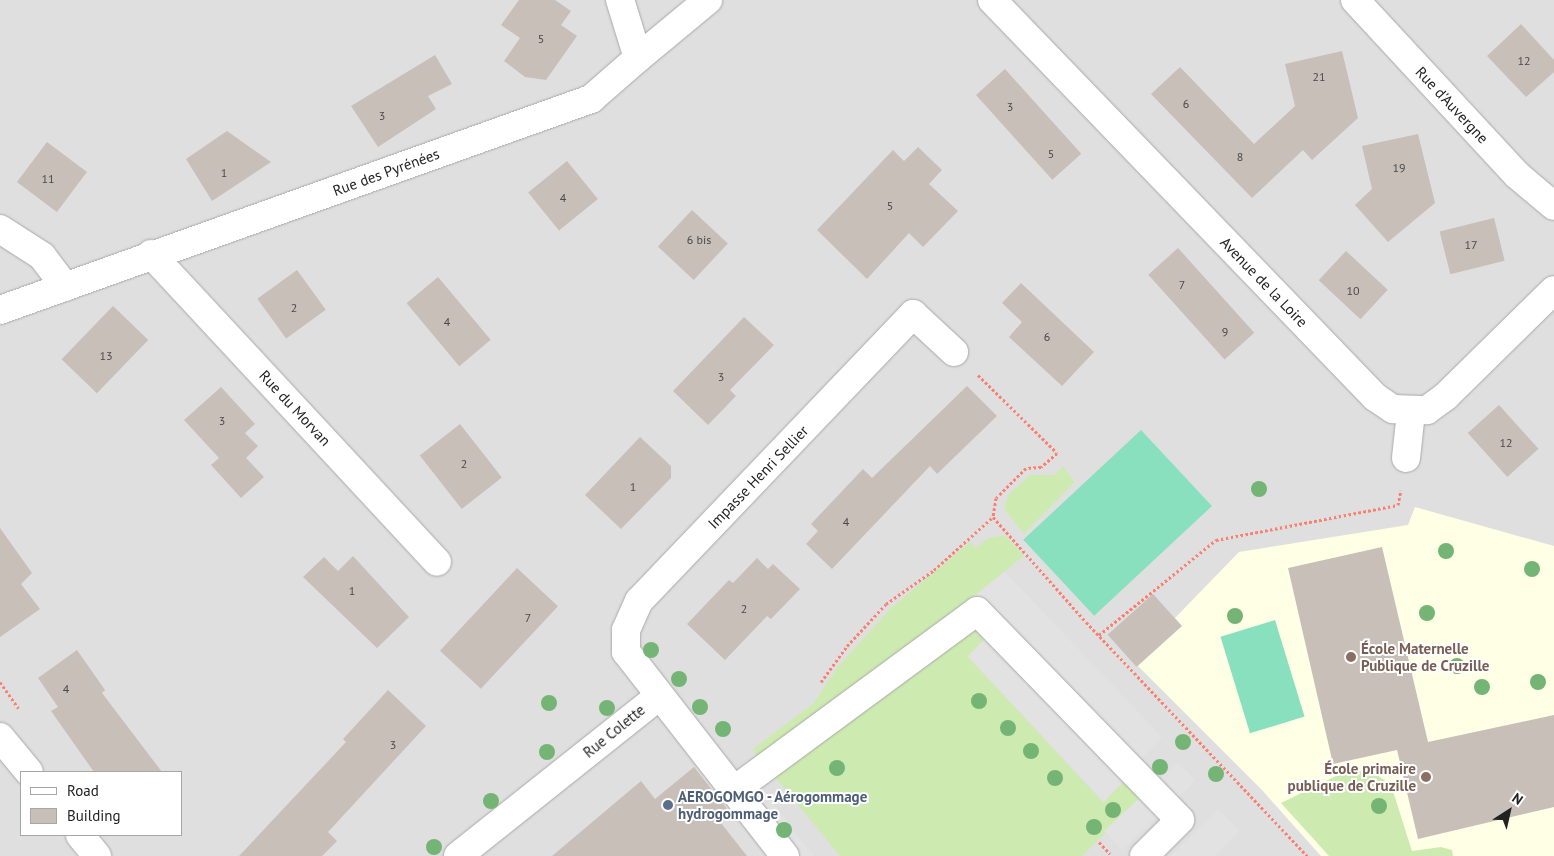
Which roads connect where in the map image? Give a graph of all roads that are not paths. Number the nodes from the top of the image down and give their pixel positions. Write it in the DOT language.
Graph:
graph roads {
  1 [pos="620,0"];
  2 [pos="708,0"];
  3 [pos="992,0"];
  4 [pos="1355,0"];
  5 [pos="638,58"];
  6 [pos="1554,206"];
  7 [pos="0,229"];
  8 [pos="151,254"];
  9 [pos="65,287"];
  10 [pos="1554,290"];
  11 [pos="6,311"];
  12 [pos="954,352"];
  13 [pos="1411,412"];
  14 [pos="1406,458"];
  15 [pos="437,562"];
  16 [pos="658,697"];
  17 [pos="0,737"];
  18 [pos="28,771"];
  19 [pos="733,791"];
  20 [pos="81,836"];
  21 [pos="97,856"];
  22 [pos="458,856"];
  23 [pos="785,856"];
  24 [pos="1144,856"];
  1 -- 5 [label="street"];
  2 -- 5 [label="street, Rue des Pyrénées"];
  3 -- 13 [label="street, Avenue de la Loire"];
  4 -- 6 [label="street, Rue d'Auvergne"];
  5 -- 8 [label="street, Rue des Pyrénées"];
  7 -- 9 [label="street"];
  8 -- 9 [label="street, Rue des Pyrénées"];
  8 -- 15 [label="street, Rue du Morvan"];
  9 -- 11 [label="street, Rue des Pyrénées"];
  10 -- 13 [label="street"];
  12 -- 16 [label="street, Impasse Henri Sellier"];
  13 -- 14 [label="street"];
  16 -- 19 [label="street, Rue Colette"];
  16 -- 22 [label="street, Rue Colette"];
  17 -- 18 [label="street"];
  19 -- 23 [label="street, Rue Colette"];
  19 -- 24 [label="street"];
  20 -- 21 [label="street"];
}
